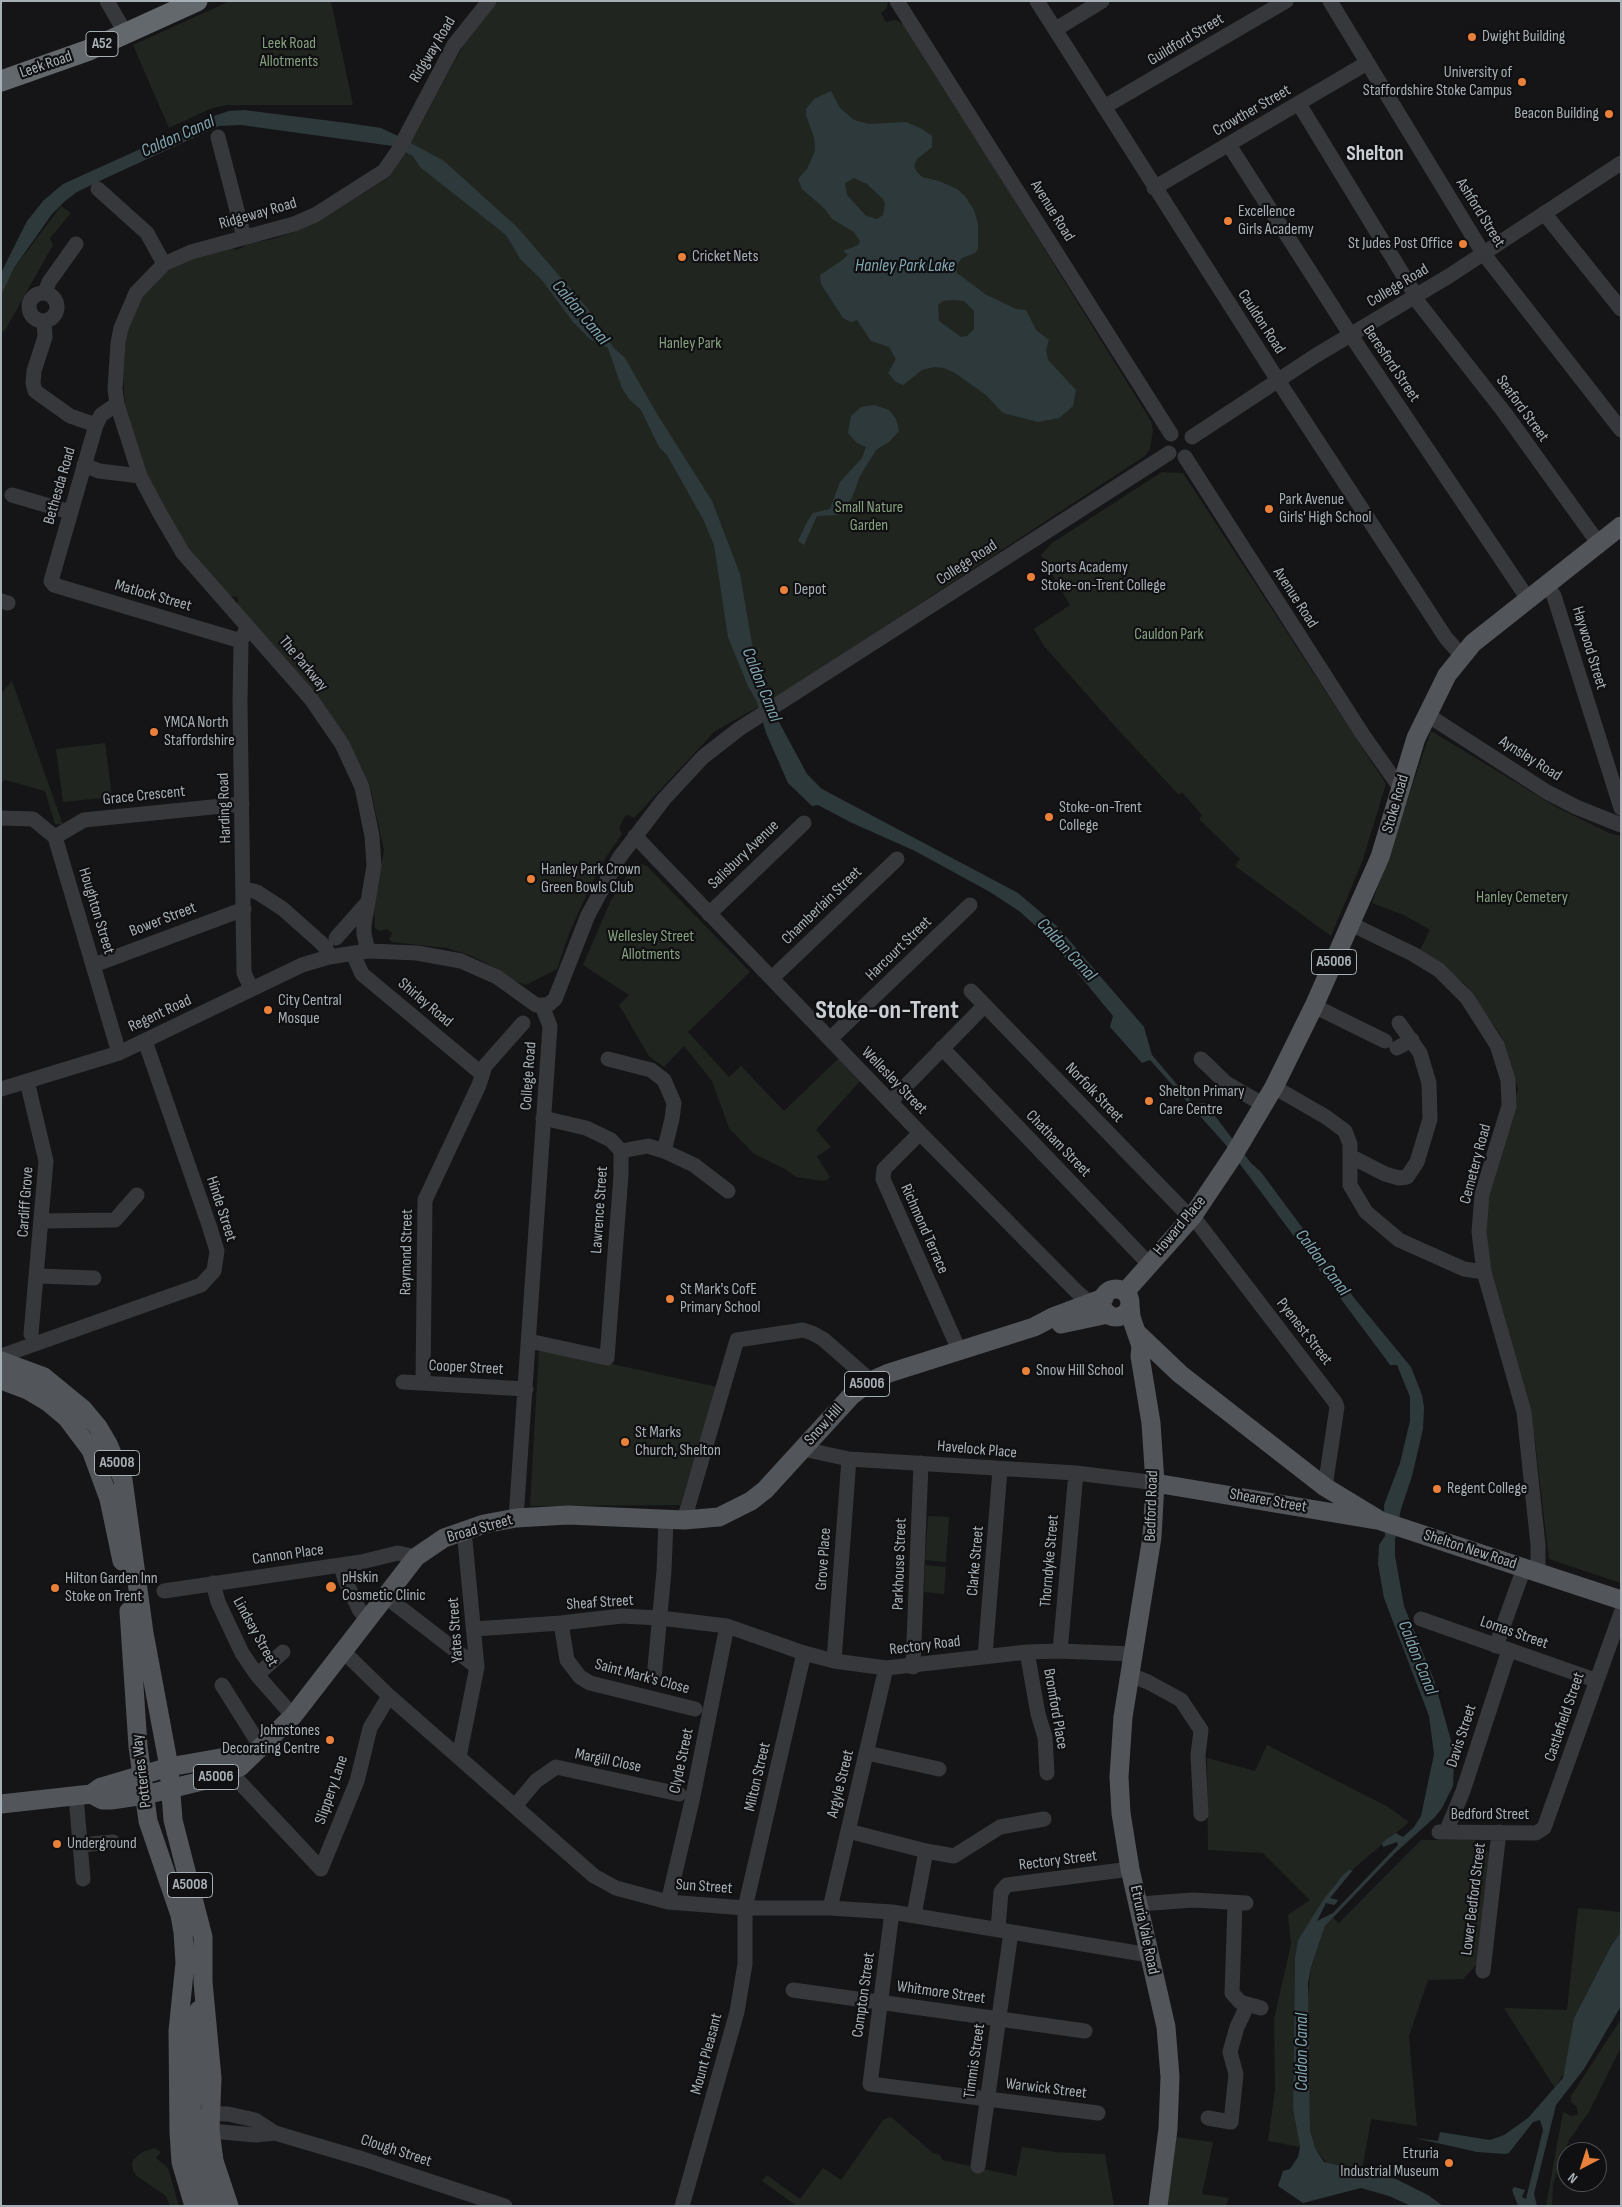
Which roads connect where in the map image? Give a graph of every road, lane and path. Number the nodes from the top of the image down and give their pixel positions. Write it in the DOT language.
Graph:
graph roads {
  1 [pos="107,1"];
  2 [pos="197,1"];
  3 [pos="489,1"];
  4 [pos="1037,1"];
  5 [pos="1102,1"];
  6 [pos="1286,1"];
  7 [pos="1330,1"];
  8 [pos="904,4"];
  9 [pos="1056,29"];
  10 [pos="126,34"];
  11 [pos="1367,63"];
  12 [pos="2,80"];
  13 [pos="1299,104"];
  14 [pos="1104,107"];
  15 [pos="218,137"];
  16 [pos="1229,145"];
  17 [pos="398,152"];
  18 [pos="1621,163"];
  19 [pos="1154,188"];
  20 [pos="98,189"];
  21 [pos="1544,213"];
  22 [pos="244,237"];
  23 [pos="76,244"];
  24 [pos="1483,253"];
  25 [pos="164,264"];
  26 [pos="144,283"];
  27 [pos="45,292"];
  28 [pos="1415,296"];
  29 [pos="1621,309"];
  30 [pos="44,321"];
  31 [pos="1350,334"];
  32 [pos="1279,382"];
  33 [pos="117,404"];
  34 [pos="96,425"];
  35 [pos="1621,430"];
  36 [pos="1171,434"];
  37 [pos="1192,438"];
  38 [pos="1169,453"];
  39 [pos="1186,457"];
  40 [pos="84,465"];
  41 [pos="140,476"];
  42 [pos="12,495"];
  43 [pos="70,512"];
  44 [pos="1621,526"];
  45 [pos="1599,544"];
  46 [pos="54,585"];
  47 [pos="1547,585"];
  48 [pos="1528,599"];
  49 [pos="247,626"];
  50 [pos="241,641"];
  51 [pos="1462,656"];
  52 [pos="1426,714"];
  53 [pos="1378,756"];
  54 [pos="1407,768"];
  55 [pos="1401,789"];
  56 [pos="242,804"];
  57 [pos="1621,808"];
  58 [pos="1,818"];
  59 [pos="804,823"];
  60 [pos="1621,824"];
  61 [pos="635,836"];
  62 [pos="55,837"];
  63 [pos="897,858"];
  64 [pos="245,889"];
  65 [pos="367,902"];
  66 [pos="970,904"];
  67 [pos="244,908"];
  68 [pos="709,914"];
  69 [pos="1351,924"];
  70 [pos="336,938"];
  71 [pos="368,951"];
  72 [pos="353,954"];
  73 [pos="329,957"];
  74 [pos="94,965"];
  75 [pos="772,978"];
  76 [pos="251,988"];
  77 [pos="972,992"];
  78 [pos="985,1005"];
  79 [pos="542,1006"];
  80 [pos="1314,1006"];
  81 [pos="523,1023"];
  82 [pos="1399,1023"];
  83 [pos="830,1039"];
  84 [pos="1412,1040"];
  85 [pos="145,1041"];
  86 [pos="942,1048"];
  87 [pos="119,1053"];
  88 [pos="608,1059"];
  89 [pos="1201,1059"];
  90 [pos="482,1074"];
  91 [pos="27,1082"];
  92 [pos="1274,1087"];
  93 [pos="1,1088"];
  94 [pos="890,1102"];
  95 [pos="1264,1105"];
  96 [pos="543,1118"];
  97 [pos="920,1134"];
  98 [pos="621,1151"];
  99 [pos="664,1151"];
  100 [pos="1233,1156"];
  101 [pos="1350,1156"];
  102 [pos="728,1190"];
  103 [pos="137,1195"];
  104 [pos="1192,1217"];
  105 [pos="42,1221"];
  106 [pos="1148,1264"];
  107 [pos="1484,1272"];
  108 [pos="37,1276"];
  109 [pos="94,1278"];
  110 [pos="1127,1298"];
  111 [pos="1104,1308"];
  112 [pos="16,1328"];
  113 [pos="1138,1334"];
  114 [pos="529,1341"];
  115 [pos="959,1350"];
  116 [pos="1,1356"];
  117 [pos="1140,1356"];
  118 [pos="1,1361"];
  119 [pos="1180,1374"];
  120 [pos="1144,1379"];
  121 [pos="1,1380"];
  122 [pos="870,1381"];
  123 [pos="403,1382"];
  124 [pos="423,1383"];
  125 [pos="526,1389"];
  126 [pos="803,1449"];
  127 [pos="849,1459"];
  128 [pos="921,1462"];
  129 [pos="1000,1470"];
  130 [pos="1076,1473"];
  131 [pos="1152,1482"];
  132 [pos="1325,1487"];
  133 [pos="741,1507"];
  134 [pos="1317,1510"];
  135 [pos="516,1518"];
  136 [pos="675,1520"];
  137 [pos="1380,1521"];
  138 [pos="464,1530"];
  139 [pos="416,1557"];
  140 [pos="341,1565"];
  141 [pos="1531,1570"];
  142 [pos="213,1583"];
  143 [pos="164,1590"];
  144 [pos="385,1596"];
  145 [pos="1621,1600"];
  146 [pos="1621,1613"];
  147 [pos="369,1618"];
  148 [pos="660,1618"];
  149 [pos="1421,1619"];
  150 [pos="561,1623"];
  151 [pos="728,1626"];
  152 [pos="474,1628"];
  153 [pos="1503,1648"];
  154 [pos="343,1651"];
  155 [pos="1060,1651"];
  156 [pos="283,1652"];
  157 [pos="1027,1652"];
  158 [pos="804,1653"];
  159 [pos="1132,1654"];
  160 [pos="985,1656"];
  161 [pos="834,1661"];
  162 [pos="477,1666"];
  163 [pos="913,1667"];
  164 [pos="886,1668"];
  165 [pos="257,1675"];
  166 [pos="1129,1676"];
  167 [pos="654,1678"];
  168 [pos="1595,1680"];
  169 [pos="222,1685"];
  170 [pos="389,1696"];
  171 [pos="695,1709"];
  172 [pos="293,1716"];
  173 [pos="257,1750"];
  174 [pos="867,1753"];
  175 [pos="459,1757"];
  176 [pos="169,1767"];
  177 [pos="938,1769"];
  178 [pos="230,1772"];
  179 [pos="1047,1773"];
  180 [pos="142,1775"];
  181 [pos="171,1789"];
  182 [pos="678,1794"];
  183 [pos="84,1795"];
  184 [pos="145,1795"];
  185 [pos="1,1804"];
  186 [pos="515,1806"];
  187 [pos="1201,1814"];
  188 [pos="1044,1819"];
  189 [pos="848,1831"];
  190 [pos="1540,1831"];
  191 [pos="1442,1832"];
  192 [pos="1499,1832"];
  193 [pos="113,1842"];
  194 [pos="80,1845"];
  195 [pos="926,1851"];
  196 [pos="1130,1869"];
  197 [pos="83,1880"];
  198 [pos="668,1902"];
  199 [pos="1139,1904"];
  200 [pos="745,1908"];
  201 [pos="830,1908"];
  202 [pos="892,1912"];
  203 [pos="914,1915"];
  204 [pos="1004,1930"];
  205 [pos="1149,1955"];
  206 [pos="1483,1971"];
  207 [pos="203,1982"];
  208 [pos="793,1990"];
  209 [pos="881,2002"];
  210 [pos="999,2018"];
  211 [pos="1085,2031"];
  212 [pos="870,2084"];
  213 [pos="988,2099"];
  214 [pos="1098,2113"];
  215 [pos="1208,2118"];
  216 [pos="194,2122"];
  217 [pos="978,2166"];
  218 [pos="194,2206"];
  219 [pos="214,2206"];
  220 [pos="228,2206"];
  221 [pos="505,2206"];
  222 [pos="682,2206"];
  223 [pos="1158,2206"];
  1 -- 10 [label="street"];
  2 -- 10 [label="highway, Leek Road / A52"];
  3 -- 17 [label="street, Ridgway Road"];
  4 -- 9 [label="street, Cauldon Road"];
  5 -- 9 [label="street"];
  6 -- 14 [label="street, Guildford Street"];
  7 -- 11 [label="street, Ashford Street"];
  8 -- 36 [label="street, Avenue Road"];
  9 -- 14 [label="street, Cauldon Road"];
  10 -- 12 [label="highway, Leek Road / A52"];
  11 -- 13 [label="street, Crowther Street"];
  11 -- 24 [label="street, Ashford Street"];
  13 -- 16 [label="street, Crowther Street"];
  13 -- 28 [label="street, Seaford Street"];
  14 -- 19 [label="street, Cauldon Road"];
  15 -- 22 [label="street"];
  16 -- 19 [label="street, Crowther Street"];
  16 -- 31 [label="street, Beresford Street"];
  17 -- 22 [label="street, Ridgeway Road"];
  18 -- 21 [label="street, College Road"];
  19 -- 32 [label="street, Cauldon Road"];
  20 -- 25 [label="street"];
  21 -- 24 [label="street, College Road"];
  21 -- 29 [label="street"];
  22 -- 25 [label="street, Ridgeway Road"];
  23 -- 27 [label="street"];
  24 -- 28 [label="street, College Road"];
  24 -- 35 [label="street, Ashford Street"];
  25 -- 26 [label="street, Ridgeway Road"];
  26 -- 33 [label="street, The Parkway"];
  27 -- 30 [label="street"];
  27 -- 30 [label="street"];
  28 -- 31 [label="street, College Road"];
  28 -- 45 [label="street, Seaford Street"];
  30 -- 34 [label="street"];
  31 -- 32 [label="street, College Road"];
  31 -- 48 [label="street, Beresford Street"];
  32 -- 37 [label="street, College Road"];
  32 -- 51 [label="street, Cauldon Road"];
  33 -- 34 [label="street, Bethesda Road"];
  33 -- 41 [label="street, The Parkway"];
  34 -- 40 [label="street, Bethesda Road"];
  36 -- 37 [label="street"];
  36 -- 38 [label="street"];
  37 -- 39 [label="street"];
  38 -- 39 [label="street"];
  38 -- 61 [label="street, College Road"];
  39 -- 53 [label="street, Avenue Road"];
  40 -- 41 [label="street"];
  40 -- 43 [label="street, Bethesda Road"];
  41 -- 49 [label="street, The Parkway"];
  42 -- 43 [label="street"];
  43 -- 46 [label="street, Bethesda Road"];
  44 -- 45 [label="main road, Stoke Road / A5006"];
  45 -- 47 [label="main road, Stoke Road / A5006"];
  46 -- 50 [label="street, Matlock Street"];
  47 -- 48 [label="main road, Stoke Road / A5006"];
  47 -- 57 [label="street, Haywood Street"];
  48 -- 51 [label="main road, Stoke Road / A5006"];
  49 -- 50 [label="street, Harding Road"];
  49 -- 65 [label="street, The Parkway"];
  50 -- 56 [label="street, Harding Road"];
  51 -- 52 [label="main road, Stoke Road / A5006"];
  52 -- 54 [label="main road, Stoke Road / A5006"];
  52 -- 60 [label="street, Aynsley Road"];
  53 -- 54 [label="street"];
  53 -- 55 [label="street, Avenue Road"];
  54 -- 55 [label="main road, Stoke Road / A5006"];
  55 -- 69 [label="main road, Stoke Road / A5006"];
  56 -- 62 [label="street, Grace Crescent"];
  56 -- 64 [label="street, Harding Road"];
  58 -- 62 [label="street"];
  59 -- 68 [label="street, Salisbury Avenue"];
  61 -- 68 [label="street, Wellesley Street"];
  61 -- 79 [label="street"];
  62 -- 74 [label="street, Houghton Street"];
  63 -- 75 [label="street, Chamberlain Street"];
  64 -- 67 [label="street, Harding Road"];
  64 -- 73 [label="street"];
  65 -- 70 [label="street, The Parkway"];
  65 -- 71 [label="street, The Parkway"];
  66 -- 83 [label="street, Harcourt Street"];
  67 -- 74 [label="street, Bower Street"];
  67 -- 76 [label="street, Harding Road"];
  68 -- 75 [label="street, Wellesley Street"];
  69 -- 80 [label="main road, Stoke Road / A5006"];
  69 -- 107 [label="street, Cemetery Road"];
  71 -- 72 [label="street, Regent Road"];
  71 -- 79 [label="street, Regent Road"];
  72 -- 73 [label="street, Regent Road"];
  72 -- 90 [label="street, Shirley Road"];
  73 -- 76 [label="street, Regent Road"];
  74 -- 87 [label="street, Houghton Street"];
  75 -- 83 [label="street, Wellesley Street"];
  76 -- 85 [label="street, Regent Road"];
  77 -- 78 [label="street, Norfolk Street"];
  78 -- 86 [label="street"];
  78 -- 104 [label="street, Norfolk Street"];
  79 -- 96 [label="street, College Road"];
  80 -- 84 [label="street"];
  80 -- 92 [label="main road, Stoke Road / A5006"];
  81 -- 90 [label="street, Raymond Street"];
  82 -- 84 [label="street"];
  83 -- 94 [label="street, Wellesley Street"];
  84 -- 101 [label="street"];
  85 -- 87 [label="street, Regent Road"];
  85 -- 116 [label="street, Hinde Street"];
  86 -- 94 [label="street"];
  86 -- 106 [label="street, Chatham Street"];
  87 -- 91 [label="street, Regent Road"];
  88 -- 99 [label="street"];
  89 -- 95 [label="street"];
  90 -- 124 [label="street, Raymond Street"];
  91 -- 93 [label="street, Regent Road"];
  91 -- 105 [label="street, Cardiff Grove"];
  92 -- 95 [label="main road, Stoke Road / A5006"];
  92 -- 101 [label="street"];
  94 -- 97 [label="street, Wellesley Street"];
  95 -- 100 [label="main road, Stoke Road / A5006"];
  96 -- 98 [label="street, Lawrence Street"];
  96 -- 114 [label="street, College Road"];
  97 -- 111 [label="street, Wellesley Street"];
  97 -- 115 [label="street, Richmond Terrace"];
  98 -- 99 [label="street"];
  98 -- 114 [label="street, Lawrence Street"];
  99 -- 102 [label="street"];
  100 -- 104 [label="main road, Howard Place / A5006"];
  101 -- 107 [label="street"];
  103 -- 105 [label="street"];
  104 -- 106 [label="main road, Howard Place / A5006"];
  104 -- 132 [label="street, Pyenest Street"];
  105 -- 108 [label="street, Cardiff Grove"];
  106 -- 110 [label="main road, Howard Place / A5006"];
  107 -- 141 [label="street, Cemetery Road"];
  108 -- 109 [label="street"];
  108 -- 112 [label="street, Cardiff Grove"];
  110 -- 111 [label="main road, Snow Hill"];
  110 -- 113 [label="main road, Bedford Road"];
  111 -- 115 [label="main road, Snow Hill / A5006"];
  111 -- 117 [label="main road, Bedford Road"];
  113 -- 117 [label="main road, Bedford Road"];
  113 -- 119 [label="main road, Shelton New Road"];
  114 -- 125 [label="street, College Road"];
  115 -- 122 [label="main road, Snow Hill / A5006"];
  117 -- 120 [label="main road, Bedford Road"];
  118 -- 176 [label="main road, Potteries Way / A5008"];
  119 -- 120 [label="main road, Shelton New Road"];
  119 -- 132 [label="main road, Shelton New Road"];
  120 -- 131 [label="main road, Bedford Road"];
  121 -- 180 [label="main road, Potteries Way / A5008"];
  122 -- 126 [label="main road, Snow Hill / A5006"];
  122 -- 136 [label="street"];
  123 -- 124 [label="street, Cooper Street"];
  124 -- 125 [label="street, Cooper Street"];
  125 -- 135 [label="street, College Road"];
  126 -- 127 [label="street, Havelock Place"];
  126 -- 133 [label="main road, Snow Hill / A5006"];
  127 -- 128 [label="street, Havelock Place"];
  127 -- 161 [label="street, Grove Place"];
  128 -- 129 [label="street, Havelock Place"];
  128 -- 163 [label="street, Parkhouse Street"];
  129 -- 130 [label="street, Havelock Place"];
  129 -- 160 [label="street, Clarke Street"];
  130 -- 131 [label="street, Havelock Place"];
  130 -- 155 [label="street, Thorndyke Street"];
  131 -- 134 [label="main road, Shearer Street"];
  131 -- 159 [label="main road, Bedford Road"];
  132 -- 134 [label="main road"];
  132 -- 137 [label="main road, Shelton New Road"];
  133 -- 136 [label="main road, Broad Street / A5006"];
  134 -- 137 [label="main road, Shearer Street"];
  135 -- 136 [label="main road, Broad Street / A5006"];
  135 -- 138 [label="main road, Broad Street / A5006"];
  136 -- 148 [label="street"];
  137 -- 141 [label="main road, Shelton New Road"];
  138 -- 139 [label="main road, Broad Street / A5006"];
  138 -- 152 [label="street, Yates Street"];
  139 -- 140 [label="street, Cannon Place"];
  139 -- 144 [label="main road, Broad Street / A5006"];
  140 -- 142 [label="street, Cannon Place"];
  140 -- 147 [label="street"];
  141 -- 145 [label="main road, Shelton New Road"];
  141 -- 153 [label="street, Davis Street"];
  142 -- 143 [label="street, Cannon Place"];
  142 -- 165 [label="street, Lindsay Street"];
  144 -- 147 [label="main road, Broad Street / A5006"];
  144 -- 162 [label="street"];
  146 -- 168 [label="street, Castlefield Street"];
  147 -- 154 [label="main road, Broad Street / A5006"];
  148 -- 150 [label="street, Sheaf Street"];
  148 -- 151 [label="street, Sheaf Street"];
  148 -- 167 [label="street"];
  149 -- 153 [label="street, Lomas Street"];
  150 -- 152 [label="street, Sheaf Street"];
  150 -- 171 [label="street, Saint Mark's Close"];
  151 -- 158 [label="street, Rectory Road"];
  151 -- 198 [label="street, Clyde Street"];
  152 -- 162 [label="street, Yates Street"];
  153 -- 168 [label="street, Lomas Street"];
  153 -- 191 [label="street, Davis Street"];
  154 -- 170 [label="street, Sun Street"];
  154 -- 172 [label="main road, Broad Street / A5006"];
  155 -- 157 [label="street, Rectory Road"];
  155 -- 159 [label="street, Rectory Road"];
  156 -- 165 [label="street"];
  157 -- 160 [label="street, Rectory Road"];
  157 -- 179 [label="street, Bromford Place"];
  158 -- 161 [label="street, Rectory Road"];
  158 -- 200 [label="street, Milton Street"];
  159 -- 166 [label="main road, Etruria Vale Road"];
  160 -- 163 [label="street, Rectory Road"];
  161 -- 164 [label="street, Rectory Road"];
  162 -- 175 [label="street, Yates Street"];
  163 -- 164 [label="street, Rectory Road"];
  164 -- 174 [label="street, Argyle Street"];
  165 -- 172 [label="street, Lindsay Street"];
  166 -- 187 [label="street"];
  166 -- 196 [label="main road, Etruria Vale Road"];
  168 -- 190 [label="street, Castlefield Street"];
  169 -- 173 [label="street"];
  170 -- 175 [label="street, Sun Street"];
  170 -- 178 [label="street, Slippery Lane"];
  172 -- 173 [label="main road, Broad Street / A5006"];
  173 -- 176 [label="main road, Broad Street / A5006"];
  173 -- 178 [label="main road, Broad Street / A5006"];
  174 -- 177 [label="street"];
  174 -- 189 [label="street, Argyle Street"];
  175 -- 186 [label="street, Sun Street"];
  176 -- 180 [label="main road, Broad Street / A5006"];
  176 -- 181 [label="main road, A5008"];
  178 -- 181 [label="main road, Broad Street / A5006"];
  180 -- 183 [label="main road, Broad Street / A5006"];
  180 -- 184 [label="main road, Potteries Way / A5008"];
  181 -- 184 [label="main road, Broad Street / A5006"];
  181 -- 207 [label="main road, Potteries Way / A5008"];
  182 -- 186 [label="street, Margill Close"];
  183 -- 184 [label="main road, Broad Street / A5006"];
  183 -- 185 [label="main road, Broad Street / A5006"];
  183 -- 194 [label="street"];
  184 -- 216 [label="main road, Potteries Way / A5008"];
  186 -- 198 [label="street, Sun Street"];
  188 -- 195 [label="street"];
  189 -- 195 [label="street"];
  189 -- 201 [label="street, Argyle Street"];
  190 -- 192 [label="street, Bedford Street"];
  191 -- 192 [label="street, Bedford Street"];
  192 -- 206 [label="street, Lower Bedford Street"];
  193 -- 194 [label="street"];
  194 -- 197 [label="street"];
  195 -- 203 [label="street"];
  196 -- 199 [label="main road, Etruria Vale Road"];
  196 -- 204 [label="street, Rectory Street"];
  198 -- 200 [label="street, Sun Street"];
  199 -- 205 [label="main road, Etruria Vale Road"];
  199 -- 215 [label="street"];
  200 -- 201 [label="street, Sun Street"];
  200 -- 222 [label="street, Mount Pleasant"];
  201 -- 202 [label="street, Sun Street"];
  202 -- 203 [label="street, Sun Street"];
  202 -- 209 [label="street, Compton Street"];
  203 -- 204 [label="street, Sun Street"];
  204 -- 205 [label="street, Sun Street"];
  204 -- 210 [label="street, Timmis Street"];
  205 -- 223 [label="main road, Etruria Vale Road"];
  207 -- 216 [label="main road, A5008"];
  207 -- 216 [label="main road, Potteries Way / A5008"];
  208 -- 209 [label="street, Whitmore Street"];
  209 -- 210 [label="street, Whitmore Street"];
  209 -- 212 [label="street, Compton Street"];
  210 -- 211 [label="street, Whitmore Street"];
  210 -- 213 [label="street, Timmis Street"];
  212 -- 213 [label="street, Warwick Street"];
  213 -- 214 [label="street, Warwick Street"];
  213 -- 217 [label="street, Timmis Street"];
  216 -- 218 [label="main road, Potteries Way / A5008"];
  216 -- 219 [label="main road, A5008"];
  216 -- 220 [label="main road, Potteries Way / A5008"];
  216 -- 221 [label="street, Clough Street"];
}
